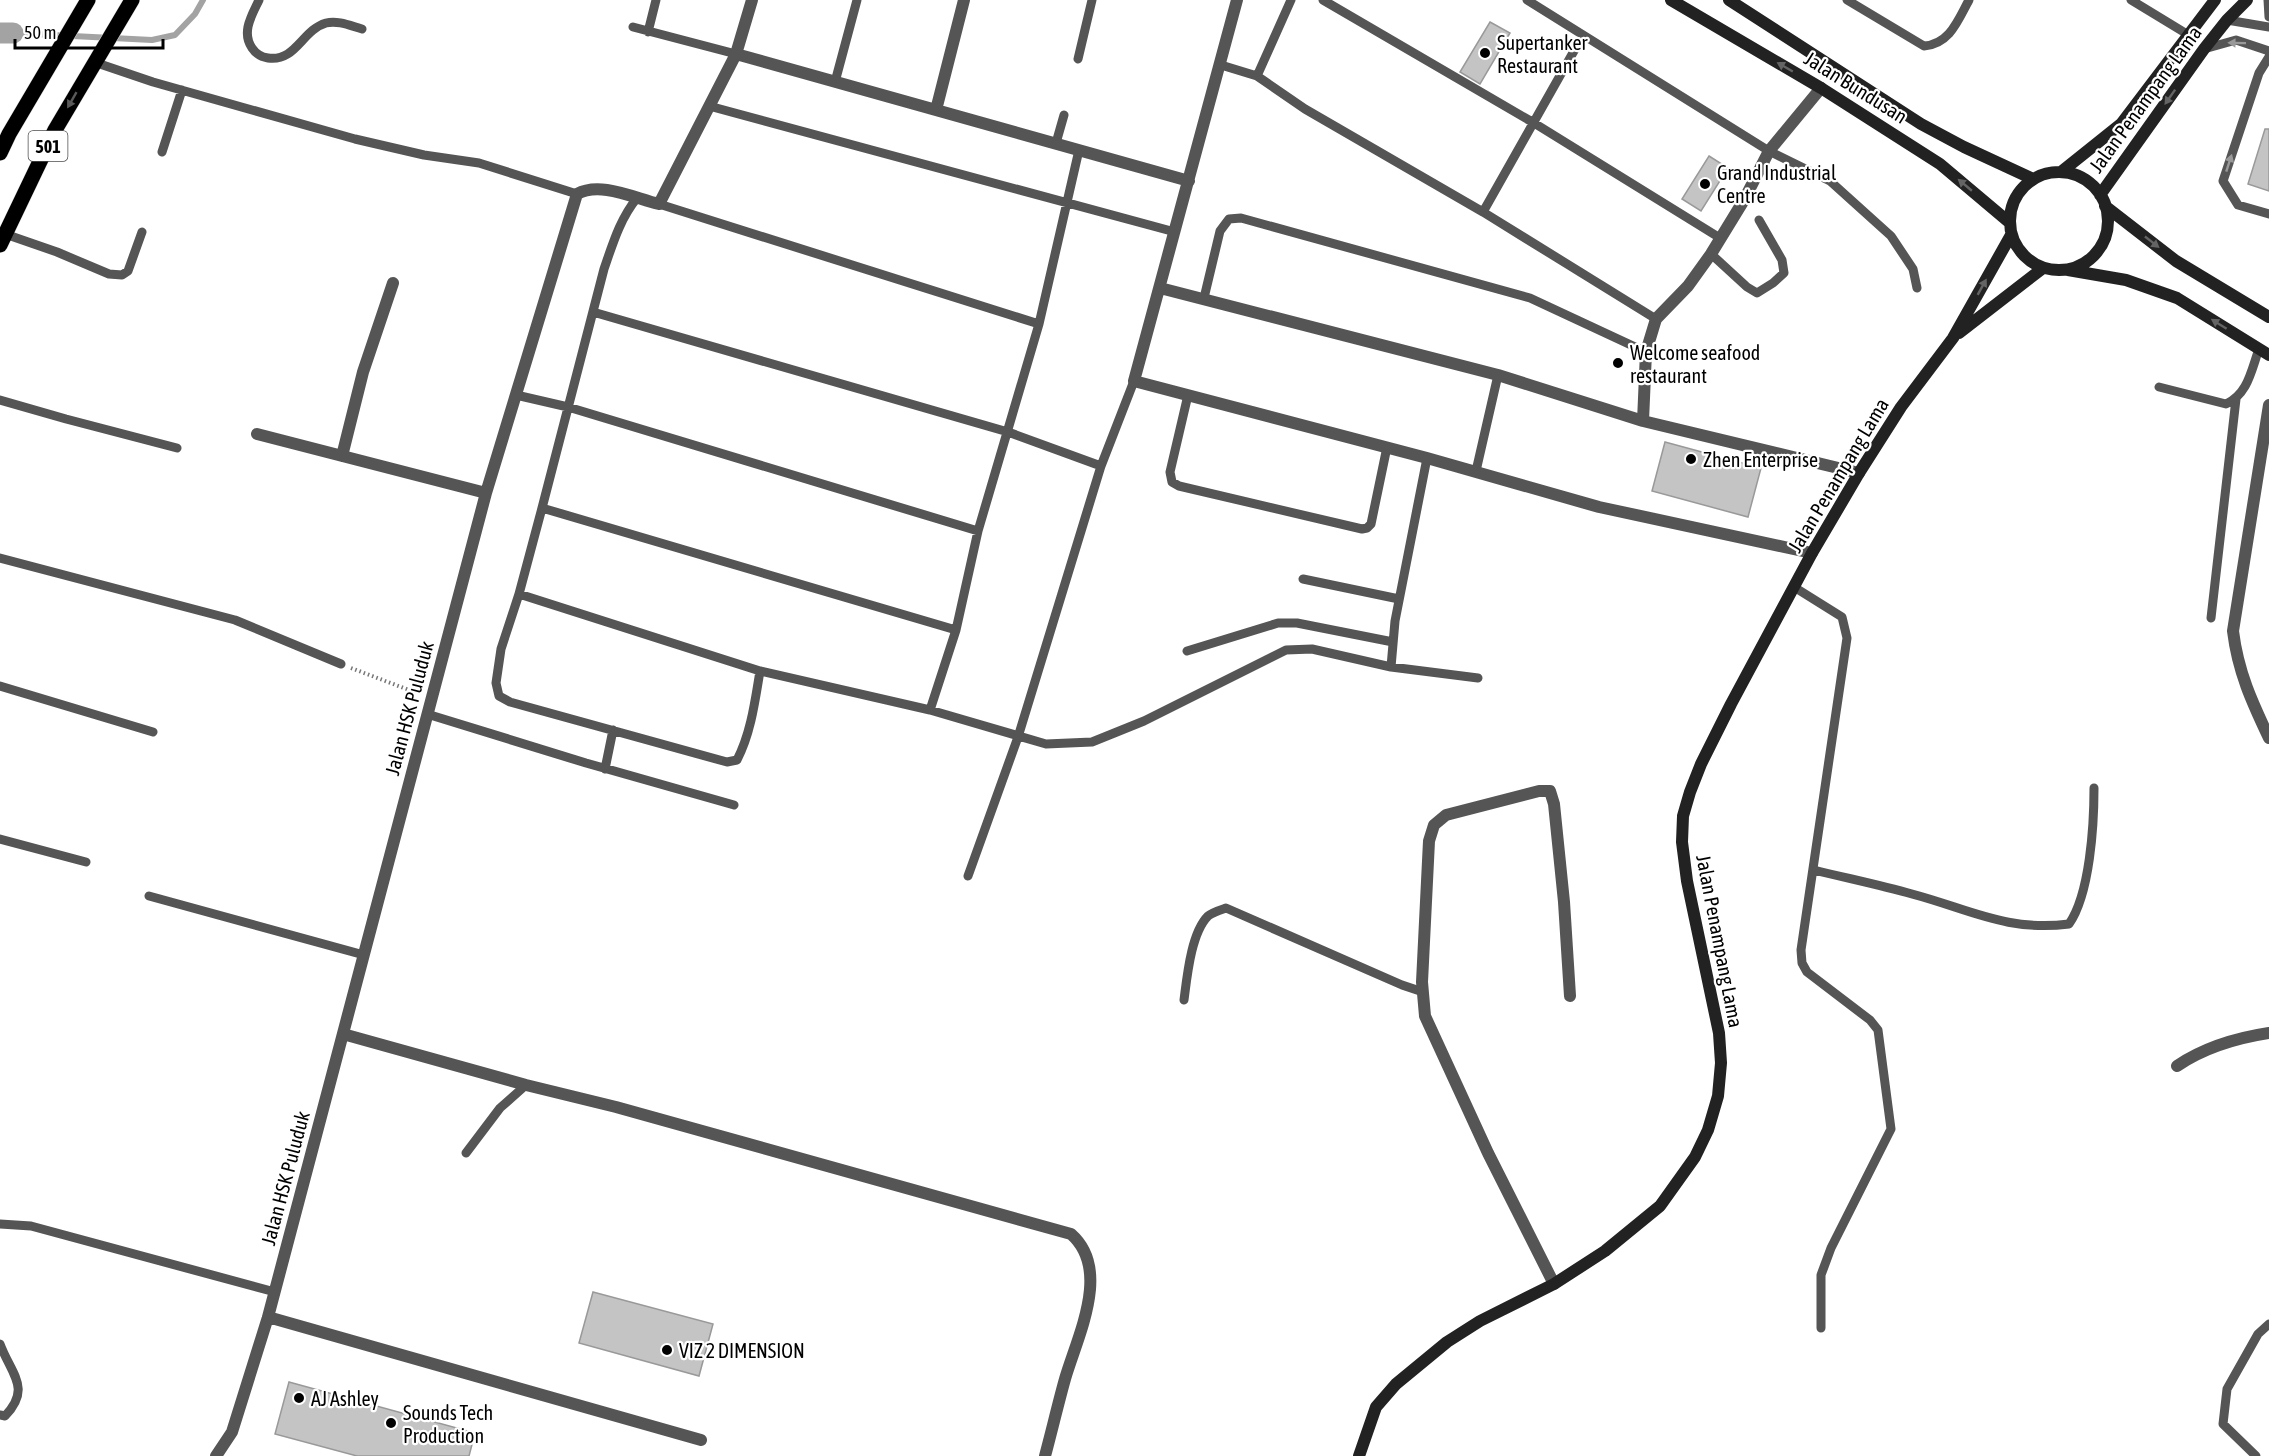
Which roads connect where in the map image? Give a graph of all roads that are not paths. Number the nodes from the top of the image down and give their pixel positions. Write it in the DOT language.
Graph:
graph roads {
  1 [pos="132,0"];
  2 [pos="259,0"];
  3 [pos="657,0"];
  4 [pos="752,0"];
  5 [pos="856,0"];
  6 [pos="964,0"];
  7 [pos="1092,0"];
  8 [pos="1237,0"];
  9 [pos="1291,0"];
  10 [pos="1323,0"];
  11 [pos="1527,0"];
  12 [pos="1671,0"];
  13 [pos="1729,0"];
  14 [pos="1847,0"];
  15 [pos="1969,0"];
  16 [pos="2132,0"];
  17 [pos="2215,0"];
  18 [pos="2247,0"];
  19 [pos="2268,0"];
  20 [pos="85,4"];
  21 [pos="2202,16"];
  22 [pos="2269,17"];
  23 [pos="2227,20"];
  24 [pos="633,27"];
  25 [pos="2269,27"];
  26 [pos="362,29"];
  27 [pos="648,32"];
  28 [pos="1583,34"];
  29 [pos="2187,34"];
  30 [pos="2204,50"];
  31 [pos="2269,51"];
  32 [pos="736,54"];
  33 [pos="98,56"];
  34 [pos="2269,57"];
  35 [pos="1078,59"];
  36 [pos="1221,65"];
  37 [pos="1257,76"];
  38 [pos="835,82"];
  39 [pos="1821,88"];
  40 [pos="182,90"];
  41 [pos="709,106"];
  42 [pos="936,110"];
  43 [pos="1064,115"];
  44 [pos="1533,123"];
  45 [pos="1056,144"];
  46 [pos="1079,150"];
  47 [pos="1769,151"];
  48 [pos="162,152"];
  49 [pos="0,153"];
  50 [pos="2061,172"];
  51 [pos="2033,178"];
  52 [pos="1189,181"];
  53 [pos="577,194"];
  54 [pos="637,198"];
  55 [pos="2103,201"];
  56 [pos="1066,202"];
  57 [pos="659,204"];
  58 [pos="1483,212"];
  59 [pos="2269,214"];
  60 [pos="1759,220"];
  61 [pos="2011,229"];
  62 [pos="142,232"];
  63 [pos="1175,232"];
  64 [pos="1720,238"];
  65 [pos="2,240"];
  66 [pos="1711,254"];
  67 [pos="2043,268"];
  68 [pos="2065,270"];
  69 [pos="393,283"];
  70 [pos="1160,288"];
  71 [pos="1917,288"];
  72 [pos="1204,298"];
  73 [pos="593,312"];
  74 [pos="2269,317"];
  75 [pos="1656,319"];
  76 [pos="1039,324"];
  77 [pos="1953,338"];
  78 [pos="1646,352"];
  79 [pos="2264,352"];
  80 [pos="1498,375"];
  81 [pos="1134,381"];
  82 [pos="2159,387"];
  83 [pos="516,395"];
  84 [pos="1188,395"];
  85 [pos="2236,399"];
  86 [pos="0,400"];
  87 [pos="2269,405"];
  88 [pos="568,406"];
  89 [pos="1643,421"];
  90 [pos="1008,432"];
  91 [pos="257,435"];
  92 [pos="1387,447"];
  93 [pos="177,448"];
  94 [pos="342,456"];
  95 [pos="1427,458"];
  96 [pos="1101,466"];
  97 [pos="1476,471"];
  98 [pos="1859,472"];
  99 [pos="486,493"];
  100 [pos="542,508"];
  101 [pos="978,531"];
  102 [pos="1812,553"];
  103 [pos="0,558"];
  104 [pos="1303,579"];
  105 [pos="1794,587"];
  106 [pos="519,594"];
  107 [pos="1399,599"];
  108 [pos="2211,618"];
  109 [pos="956,630"];
  110 [pos="1393,642"];
  111 [pos="1187,651"];
  112 [pos="341,664"];
  113 [pos="1391,667"];
  114 [pos="760,671"];
  115 [pos="1478,678"];
  116 [pos="0,686"];
  117 [pos="930,710"];
  118 [pos="427,714"];
  119 [pos="613,730"];
  120 [pos="153,732"];
  121 [pos="1018,736"];
  122 [pos="2269,738"];
  123 [pos="605,769"];
  124 [pos="2094,788"];
  125 [pos="734,805"];
  126 [pos="0,839"];
  127 [pos="86,862"];
  128 [pos="1814,870"];
  129 [pos="968,876"];
  130 [pos="149,896"];
  131 [pos="364,955"];
  132 [pos="1423,992"];
  133 [pos="1570,996"];
  134 [pos="1184,1000"];
  135 [pos="2269,1033"];
  136 [pos="343,1034"];
  137 [pos="2177,1066"];
  138 [pos="526,1085"];
  139 [pos="466,1153"];
  140 [pos="0,1224"];
  141 [pos="1554,1284"];
  142 [pos="275,1292"];
  143 [pos="268,1317"];
  144 [pos="2269,1324"];
  145 [pos="1821,1328"];
  146 [pos="0,1344"];
  147 [pos="0,1415"];
  148 [pos="701,1440"];
  149 [pos="216,1456"];
  150 [pos="1045,1456"];
  151 [pos="1359,1456"];
  152 [pos="2256,1456"];
  1 -- 33 [label="main road, 501"];
  2 -- 26 [label="lane"];
  3 -- 27 [label="lane"];
  4 -- 32 [label="street"];
  5 -- 38 [label="lane"];
  6 -- 42 [label="street"];
  7 -- 35 [label="lane"];
  8 -- 36 [label="street"];
  9 -- 37 [label="lane"];
  10 -- 44 [label="lane"];
  11 -- 28 [label="lane"];
  39 -- 12 [label="main road, Jalan Bundusan, one-way"];
  13 -- 51 [label="main road, Jalan Bundusan"];
  14 -- 15 [label="lane"];
  16 -- 29 [label="lane"];
  17 -- 21 [label="main road, Jalan Penampang Lama"];
  18 -- 23 [label="main road, Jalan Penampang Lama"];
  19 -- 22 [label="lane"];
  20 -- 49 [label="main road, 501"];
  21 -- 23 [label="main road"];
  21 -- 29 [label="main road, Jalan Penampang Lama"];
  23 -- 25 [label="lane"];
  23 -- 30 [label="main road, Jalan Penampang Lama"];
  24 -- 27 [label="lane"];
  27 -- 32 [label="lane"];
  28 -- 44 [label="lane"];
  28 -- 47 [label="lane"];
  29 -- 50 [label="main road, Jalan Penampang Lama"];
  31 -- 30 [label="lane, one-way"];
  30 -- 55 [label="main road, Jalan Penampang Lama, one-way"];
  32 -- 38 [label="street"];
  32 -- 41 [label="street"];
  33 -- 40 [label="lane"];
  33 -- 65 [label="main road, 501, one-way"];
  59 -- 34 [label="lane, one-way"];
  36 -- 37 [label="lane"];
  36 -- 52 [label="street"];
  37 -- 58 [label="lane"];
  38 -- 42 [label="street"];
  39 -- 47 [label="street"];
  61 -- 39 [label="main road, Jalan Bundusan, one-way"];
  40 -- 48 [label="lane"];
  40 -- 53 [label="lane"];
  41 -- 56 [label="lane"];
  41 -- 57 [label="street"];
  42 -- 45 [label="street"];
  43 -- 45 [label="lane"];
  44 -- 58 [label="lane"];
  44 -- 64 [label="lane"];
  45 -- 46 [label="street"];
  46 -- 52 [label="street"];
  46 -- 56 [label="lane"];
  47 -- 64 [label="street"];
  47 -- 71 [label="lane"];
  50 -- 51 [label="main road"];
  50 -- 55 [label="main road"];
  51 -- 61 [label="main road"];
  52 -- 63 [label="street"];
  53 -- 54 [label="street"];
  53 -- 83 [label="street, Jalan HSK Puluduk"];
  54 -- 57 [label="street"];
  54 -- 73 [label="lane"];
  55 -- 68 [label="main road"];
  55 -- 74 [label="main road, one-way"];
  56 -- 63 [label="lane"];
  56 -- 76 [label="lane"];
  57 -- 76 [label="lane"];
  58 -- 75 [label="lane"];
  60 -- 66 [label="lane"];
  61 -- 67 [label="main road"];
  77 -- 61 [label="main road, Jalan Penampang Lama, one-way"];
  62 -- 65 [label="lane"];
  63 -- 70 [label="street"];
  64 -- 66 [label="street"];
  66 -- 75 [label="street"];
  67 -- 68 [label="main road"];
  67 -- 77 [label="main road, Jalan Penampang Lama"];
  79 -- 68 [label="main road, one-way"];
  69 -- 94 [label="street"];
  70 -- 72 [label="street"];
  70 -- 81 [label="street"];
  72 -- 78 [label="lane"];
  72 -- 80 [label="street"];
  73 -- 88 [label="lane"];
  73 -- 90 [label="lane"];
  75 -- 78 [label="street"];
  76 -- 90 [label="lane"];
  77 -- 98 [label="main road, Jalan Penampang Lama"];
  78 -- 89 [label="street"];
  79 -- 85 [label="lane"];
  80 -- 89 [label="street"];
  80 -- 97 [label="lane"];
  81 -- 84 [label="street"];
  81 -- 96 [label="lane"];
  82 -- 85 [label="lane"];
  83 -- 88 [label="lane"];
  83 -- 99 [label="street, Jalan HSK Puluduk"];
  84 -- 92 [label="street"];
  84 -- 92 [label="lane"];
  85 -- 108 [label="lane"];
  86 -- 93 [label="lane"];
  87 -- 122 [label="street"];
  88 -- 100 [label="lane"];
  88 -- 101 [label="lane"];
  89 -- 98 [label="street"];
  90 -- 96 [label="lane"];
  90 -- 101 [label="lane"];
  91 -- 94 [label="street"];
  92 -- 95 [label="street"];
  94 -- 99 [label="street"];
  95 -- 97 [label="street"];
  95 -- 107 [label="lane"];
  96 -- 121 [label="lane"];
  97 -- 102 [label="street"];
  98 -- 102 [label="main road, Jalan Penampang Lama"];
  99 -- 118 [label="street, Jalan HSK Puluduk"];
  100 -- 106 [label="lane"];
  100 -- 109 [label="lane"];
  101 -- 109 [label="lane"];
  102 -- 105 [label="main road, Jalan Penampang Lama"];
  103 -- 112 [label="lane"];
  104 -- 107 [label="lane"];
  105 -- 128 [label="lane"];
  105 -- 141 [label="main road, Jalan Penampang Lama"];
  106 -- 114 [label="lane"];
  106 -- 119 [label="lane"];
  107 -- 110 [label="lane"];
  109 -- 117 [label="lane"];
  110 -- 111 [label="lane"];
  110 -- 113 [label="lane"];
  113 -- 115 [label="lane"];
  113 -- 121 [label="lane"];
  114 -- 117 [label="lane"];
  114 -- 119 [label="lane"];
  116 -- 120 [label="lane"];
  117 -- 121 [label="lane"];
  118 -- 123 [label="lane"];
  118 -- 131 [label="street, Jalan HSK Puluduk"];
  119 -- 123 [label="lane"];
  121 -- 129 [label="lane"];
  123 -- 125 [label="lane"];
  124 -- 128 [label="lane"];
  126 -- 127 [label="lane"];
  128 -- 145 [label="lane"];
  130 -- 131 [label="lane"];
  131 -- 136 [label="street, Jalan HSK Puluduk"];
  132 -- 133 [label="street"];
  132 -- 134 [label="lane"];
  132 -- 141 [label="street"];
  135 -- 137 [label="street"];
  136 -- 138 [label="street"];
  136 -- 142 [label="street, Jalan HSK Puluduk"];
  138 -- 139 [label="lane"];
  138 -- 150 [label="street"];
  140 -- 142 [label="lane"];
  141 -- 151 [label="main road, Jalan Penampang Lama"];
  142 -- 143 [label="street, Jalan HSK Puluduk"];
  143 -- 148 [label="street"];
  143 -- 149 [label="street, Jalan HSK Puluduk"];
  144 -- 152 [label="lane"];
  146 -- 147 [label="lane"];
}
